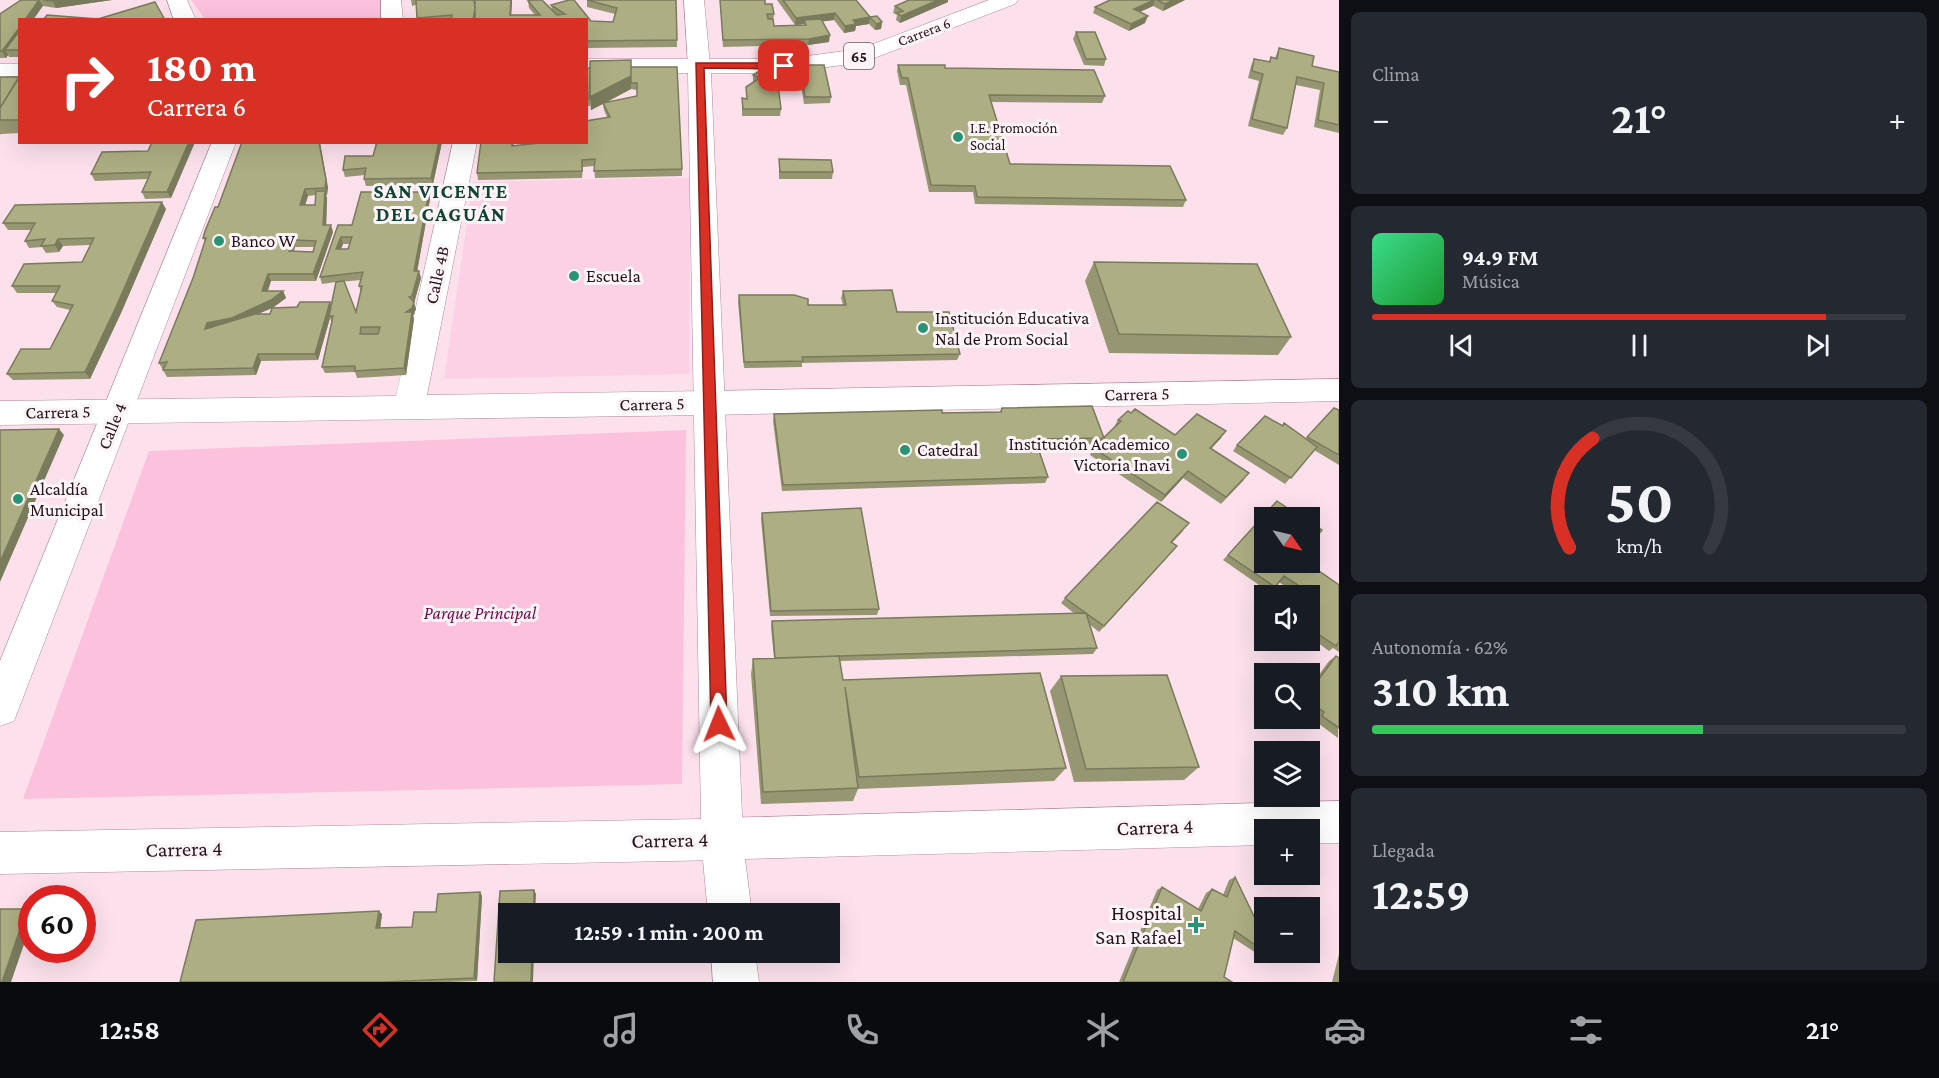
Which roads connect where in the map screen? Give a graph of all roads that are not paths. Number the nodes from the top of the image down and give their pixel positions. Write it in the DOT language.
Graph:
graph roads {
  1 [pos="177,0"];
  2 [pos="391,0"];
  3 [pos="694,0"];
  4 [pos="1008,0"];
  5 [pos="183,18"];
  6 [pos="392,18"];
  7 [pos="699,65"];
  8 [pos="588,66"];
  9 [pos="0,71"];
  10 [pos="18,71"];
  11 [pos="223,144"];
  12 [pos="465,144"];
  13 [pos="1339,390"];
  14 [pos="710,403"];
  15 [pos="409,407"];
  16 [pos="118,411"];
  17 [pos="0,413"];
  18 [pos="0,708"];
  19 [pos="1339,822"];
  20 [pos="722,839"];
  21 [pos="0,853"];
  22 [pos="729,903"];
  23 [pos="734,963"];
  24 [pos="736,982"];
  1 -- 5 [label="main road"];
  2 -- 6 [label="main road"];
  3 -- 7 [label="main road"];
  4 -- 7 [label="main road, Carrera 6 / 65"];
  7 -- 8 [label="main road, Carrera 6"];
  7 -- 14 [label="main road"];
  9 -- 10 [label="main road"];
  11 -- 16 [label="main road, Calle 4"];
  12 -- 15 [label="main road, Calle 4B"];
  13 -- 14 [label="main road, Carrera 5"];
  14 -- 15 [label="main road, Carrera 5"];
  14 -- 20 [label="main road"];
  15 -- 16 [label="main road, Carrera 5"];
  16 -- 17 [label="main road, Carrera 5"];
  16 -- 18 [label="main road, Calle 4"];
  19 -- 20 [label="main road, Carrera 4"];
  20 -- 21 [label="main road, Carrera 4"];
  20 -- 22 [label="main road"];
  23 -- 24 [label="main road"];
}
